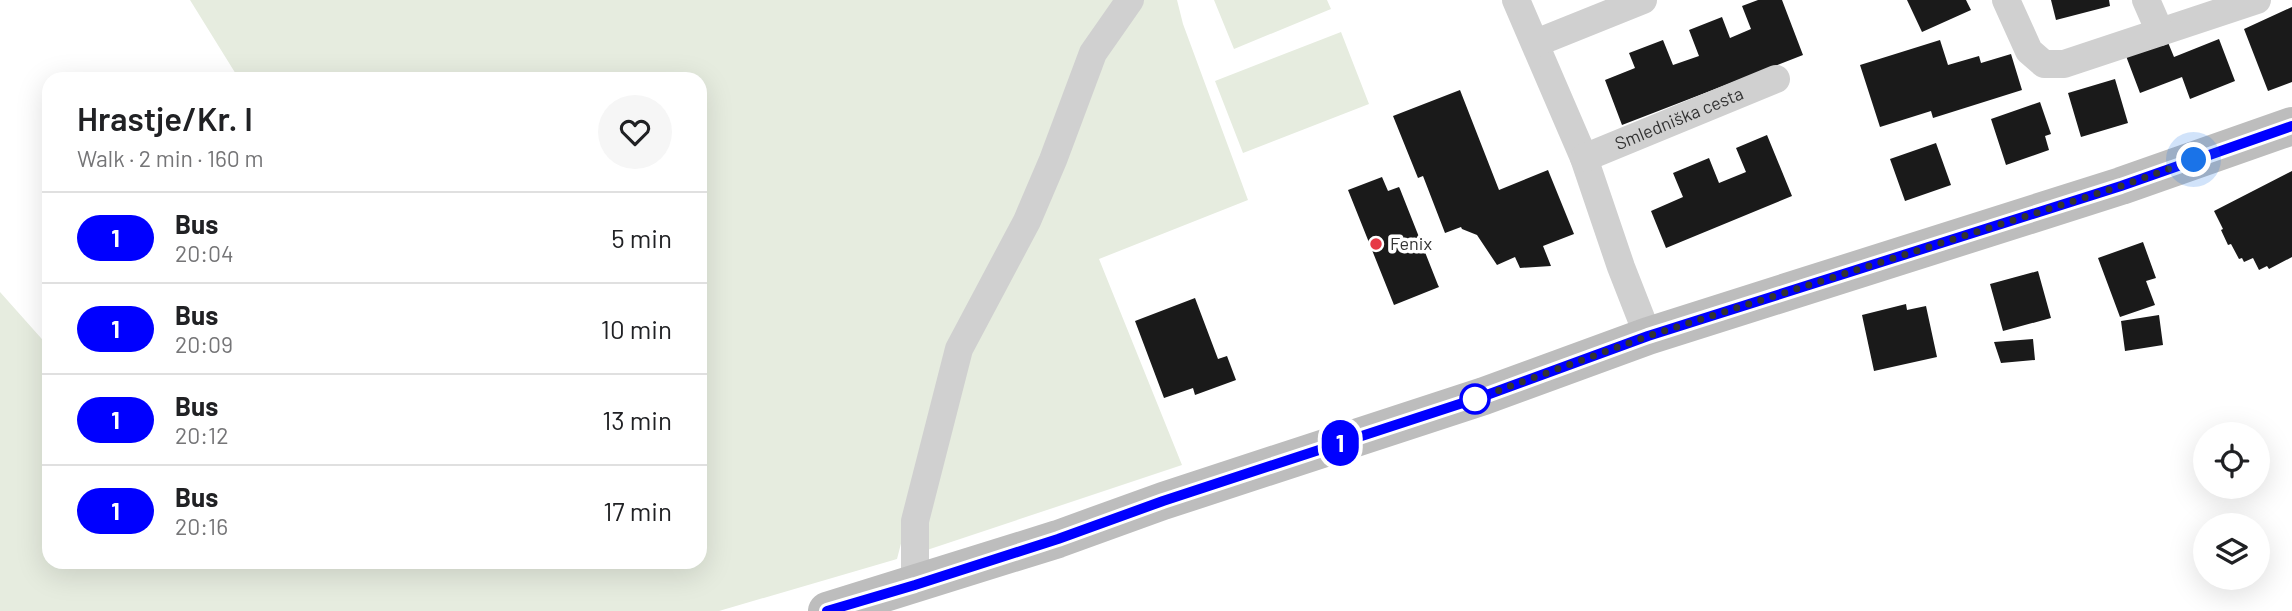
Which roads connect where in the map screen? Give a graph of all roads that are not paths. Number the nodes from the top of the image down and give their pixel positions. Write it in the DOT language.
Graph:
graph roads {
  1 [pos="1130,0"];
  2 [pos="1516,0"];
  3 [pos="1643,0"];
  4 [pos="2006,0"];
  5 [pos="2146,0"];
  6 [pos="2257,0"];
  7 [pos="2160,32"];
  8 [pos="1536,43"];
  9 [pos="1776,79"];
  10 [pos="2292,126"];
  11 [pos="1584,158"];
  12 [pos="1648,336"];
  13 [pos="898,597"];
  14 [pos="827,611"];
  1 -- 13 [label="street"];
  2 -- 8 [label="street"];
  3 -- 8 [label="street"];
  4 -- 7 [label="street"];
  5 -- 7 [label="street"];
  6 -- 7 [label="street"];
  8 -- 11 [label="street"];
  9 -- 11 [label="street, Smledniška cesta"];
  10 -- 12 [label="street"];
  11 -- 12 [label="street"];
  12 -- 13 [label="street"];
  13 -- 14 [label="street"];
}
